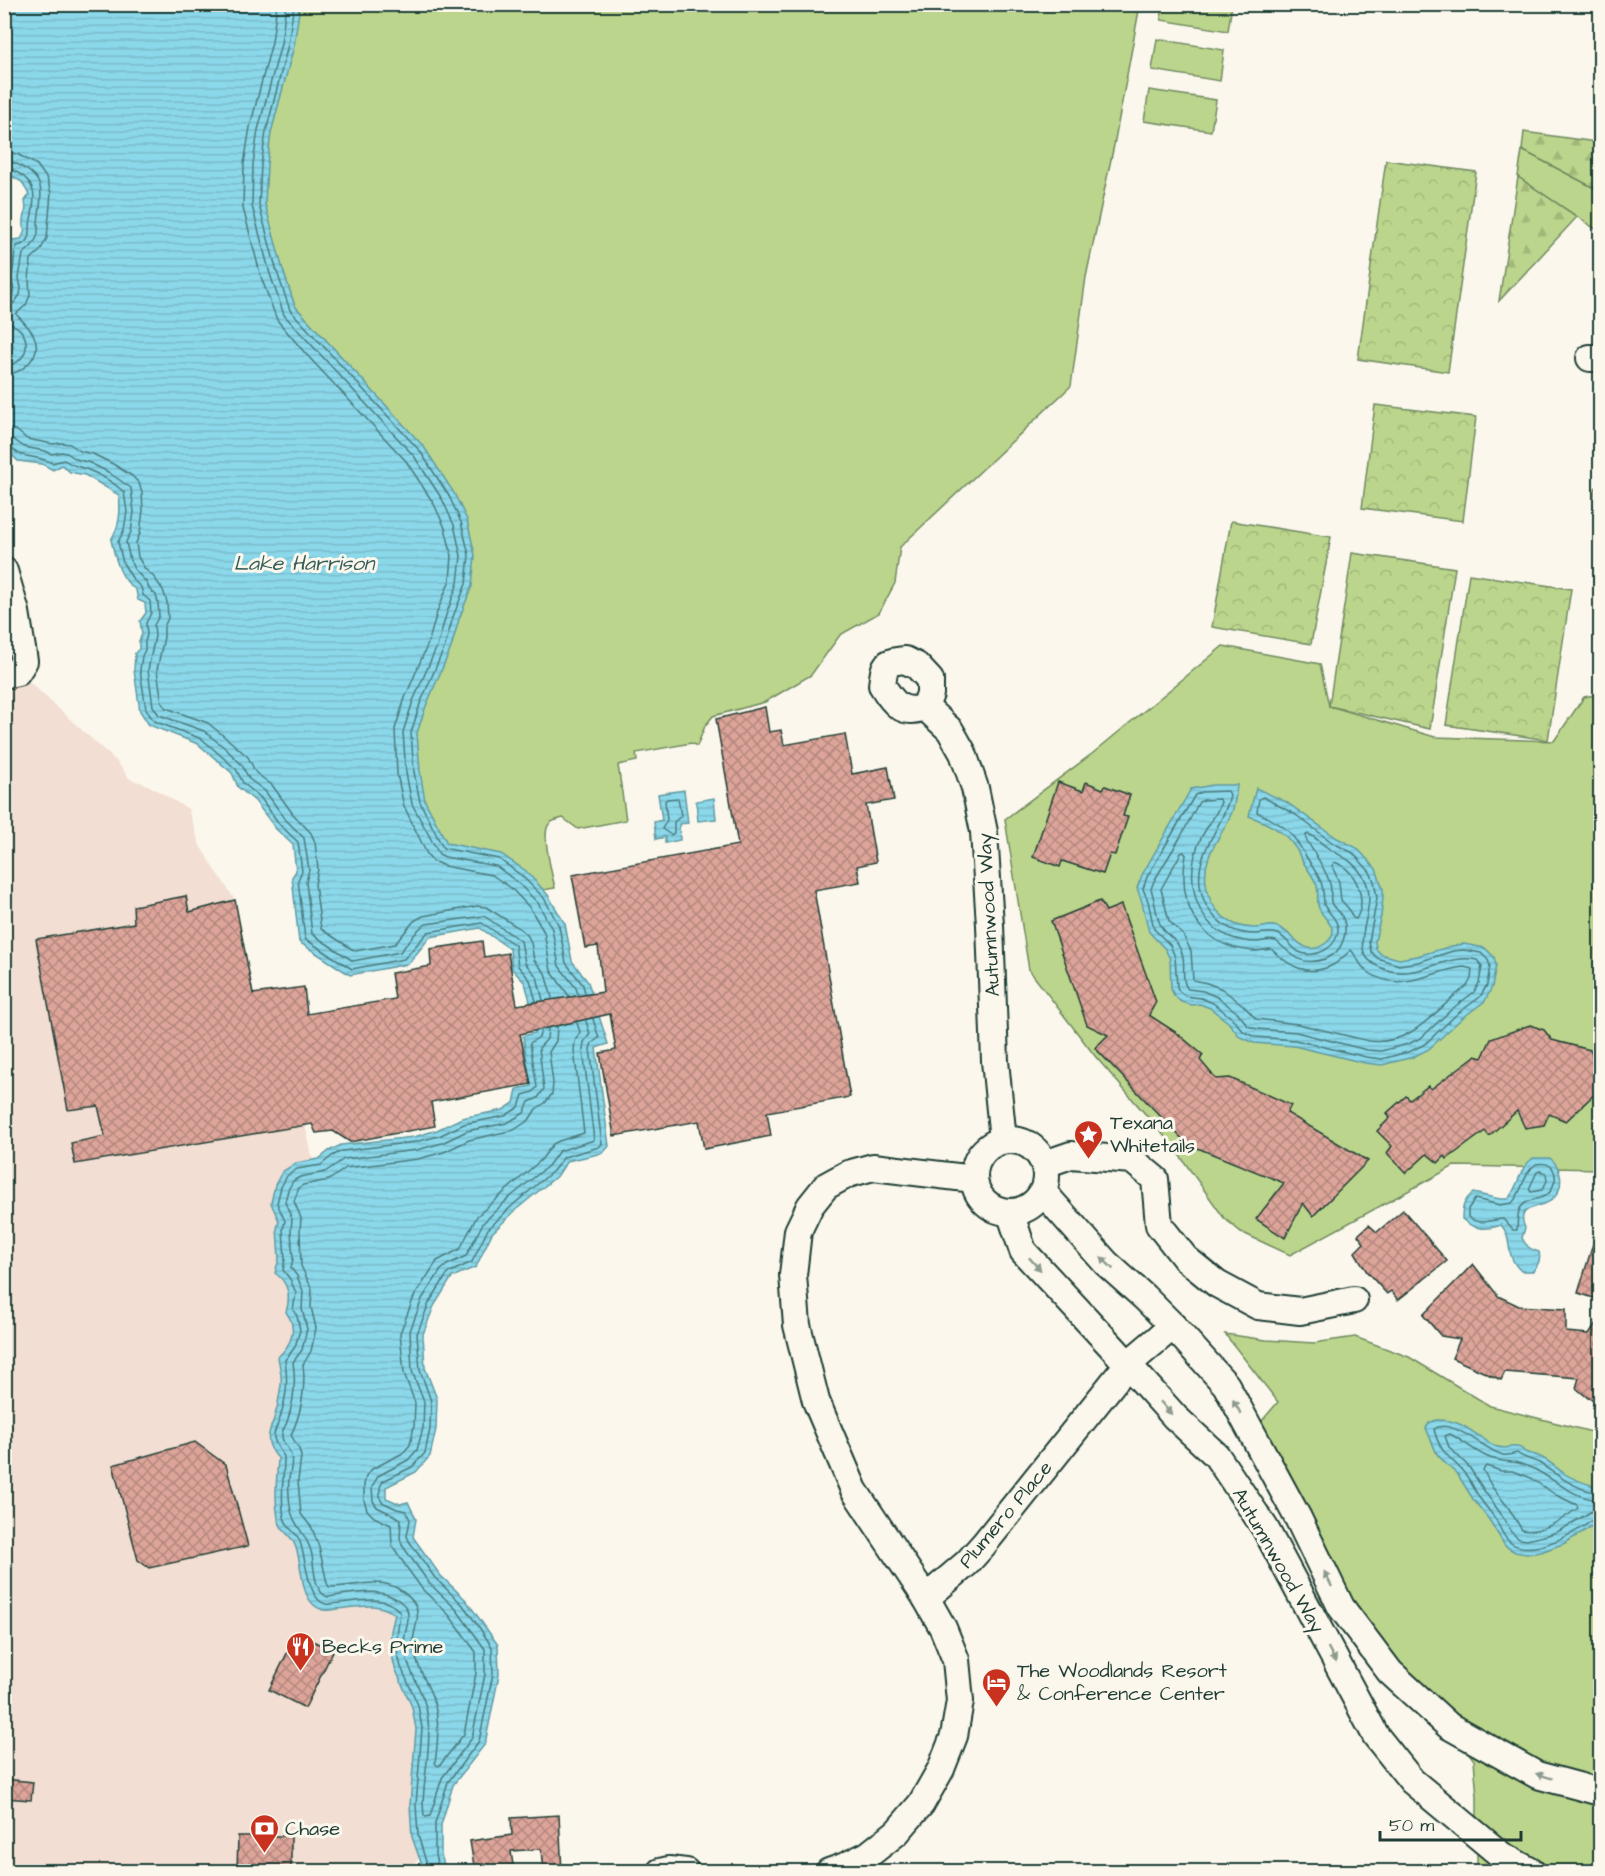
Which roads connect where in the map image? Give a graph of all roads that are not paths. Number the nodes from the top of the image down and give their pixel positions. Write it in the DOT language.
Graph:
graph roads {
  1 [pos="4,571"];
  2 [pos="10,614"];
  3 [pos="4,675"];
  4 [pos="925,707"];
  5 [pos="1003,1140"];
  6 [pos="1045,1164"];
  7 [pos="974,1179"];
  8 [pos="1043,1192"];
  9 [pos="1010,1212"];
  10 [pos="1354,1300"];
  11 [pos="1173,1326"];
  12 [pos="1128,1364"];
  13 [pos="926,1598"];
  14 [pos="1600,1792"];
  15 [pos="660,1872"];
  16 [pos="686,1872"];
  17 [pos="829,1872"];
  18 [pos="1532,1872"];
  1 -- 2 [label="street"];
  2 -- 3 [label="street"];
  4 -- 5 [label="street, Autumnwood Way"];
  5 -- 6 [label="street"];
  5 -- 7 [label="street"];
  6 -- 8 [label="street"];
  6 -- 10 [label="street"];
  7 -- 9 [label="street"];
  7 -- 13 [label="street"];
  8 -- 9 [label="street"];
  11 -- 8 [label="street, Autumnwood Way, one-way"];
  9 -- 12 [label="street, Autumnwood Way, one-way"];
  11 -- 12 [label="street, Plumero Place"];
  14 -- 11 [label="street, Autumnwood Way, one-way"];
  12 -- 13 [label="street, Plumero Place"];
  12 -- 18 [label="street, Autumnwood Way, one-way"];
  13 -- 17 [label="street"];
  15 -- 16 [label="street"];
}
